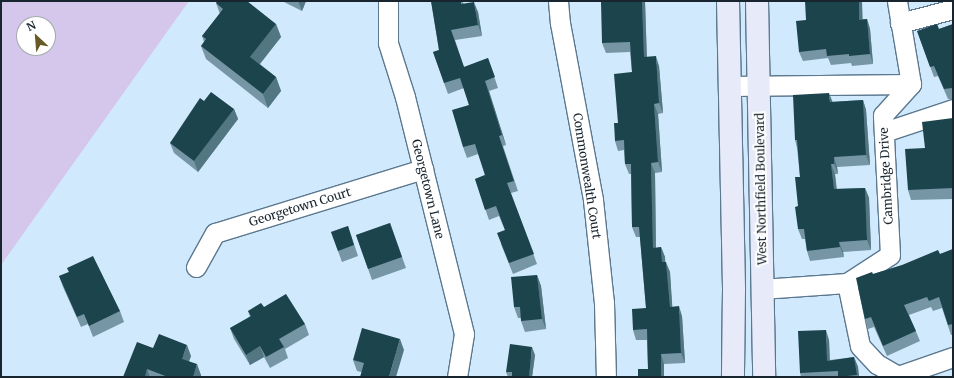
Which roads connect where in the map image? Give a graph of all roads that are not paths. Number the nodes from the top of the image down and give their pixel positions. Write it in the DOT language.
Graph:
graph roads {
  1 [pos="388,1"];
  2 [pos="558,1"];
  3 [pos="728,1"];
  4 [pos="757,1"];
  5 [pos="896,1"];
  6 [pos="953,9"];
  7 [pos="900,23"];
  8 [pos="911,84"];
  9 [pos="730,86"];
  10 [pos="760,86"];
  11 [pos="953,109"];
  12 [pos="884,132"];
  13 [pos="423,169"];
  14 [pos="196,267"];
  15 [pos="847,283"];
  16 [pos="762,288"];
  17 [pos="953,357"];
  18 [pos="457,377"];
  19 [pos="606,377"];
  20 [pos="734,377"];
  21 [pos="764,377"];
  1 -- 13 [label="street, Georgetown Lane"];
  2 -- 19 [label="street, Commonwealth Court"];
  3 -- 9 [label="main road"];
  4 -- 10 [label="main road, West Northfield Boulevard"];
  5 -- 7 [label="street"];
  6 -- 7 [label="street"];
  7 -- 8 [label="street"];
  8 -- 10 [label="street"];
  8 -- 12 [label="street, Cambridge Drive"];
  9 -- 10 [label="street"];
  9 -- 20 [label="main road"];
  10 -- 16 [label="main road, West Northfield Boulevard"];
  11 -- 12 [label="street"];
  12 -- 15 [label="street, Cambridge Drive"];
  13 -- 14 [label="street, Georgetown Court"];
  13 -- 18 [label="street, Georgetown Lane"];
  15 -- 16 [label="street"];
  15 -- 17 [label="street"];
  16 -- 21 [label="main road, West Northfield Boulevard"];
}
